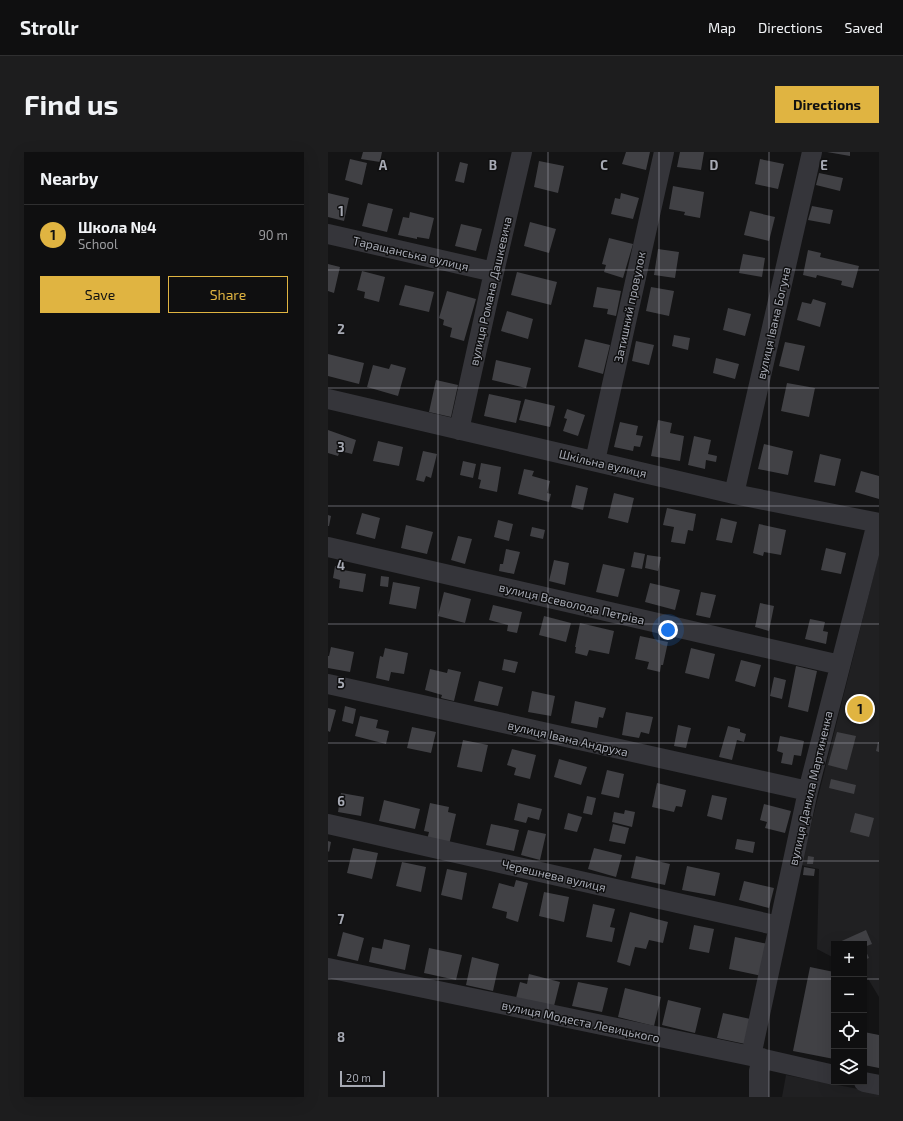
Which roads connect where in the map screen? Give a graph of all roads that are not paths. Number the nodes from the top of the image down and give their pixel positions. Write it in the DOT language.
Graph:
graph roads {
  1 [pos="522,152"];
  2 [pos="664,152"];
  3 [pos="812,152"];
  4 [pos="328,234"];
  5 [pos="494,272"];
  6 [pos="328,399"];
  7 [pos="459,430"];
  8 [pos="595,462"];
  9 [pos="734,494"];
  10 [pos="878,523"];
  11 [pos="328,547"];
  12 [pos="840,665"];
  13 [pos="328,684"];
  14 [pos="808,791"];
  15 [pos="328,824"];
  16 [pos="779,926"];
  17 [pos="328,968"];
  18 [pos="757,1057"];
  19 [pos="831,1074"];
  20 [pos="867,1083"];
  21 [pos="879,1085"];
  22 [pos="759,1097"];
  1 -- 5 [label="street, вулиця Романа Дашкевича"];
  2 -- 8 [label="street, Затишний провулок"];
  3 -- 9 [label="street, вулиця Івана Богуна"];
  4 -- 5 [label="street, Таращанська вулиця"];
  5 -- 7 [label="street, вулиця Романа Дашкевича"];
  6 -- 7 [label="street, Шкільна вулиця"];
  7 -- 8 [label="street, Шкільна вулиця"];
  8 -- 9 [label="street, Шкільна вулиця"];
  9 -- 10 [label="street, Шкільна вулиця"];
  10 -- 12 [label="street, вулиця Данила Мартиненка"];
  11 -- 12 [label="street, вулиця Всеволода Петріва"];
  12 -- 14 [label="street, вулиця Данила Мартиненка"];
  13 -- 14 [label="street, вулиця Івана Андруха"];
  14 -- 16 [label="street, вулиця Данила Мартиненка"];
  15 -- 16 [label="street, Черешнева вулиця"];
  16 -- 18 [label="street, вулиця Данила Мартиненка"];
  17 -- 18 [label="street, вулиця Модеста Левицького"];
  18 -- 19 [label="street, вулиця Модеста Левицького"];
  18 -- 22 [label="street, вулиця Данила Мартиненка"];
  20 -- 21 [label="street"];
}
